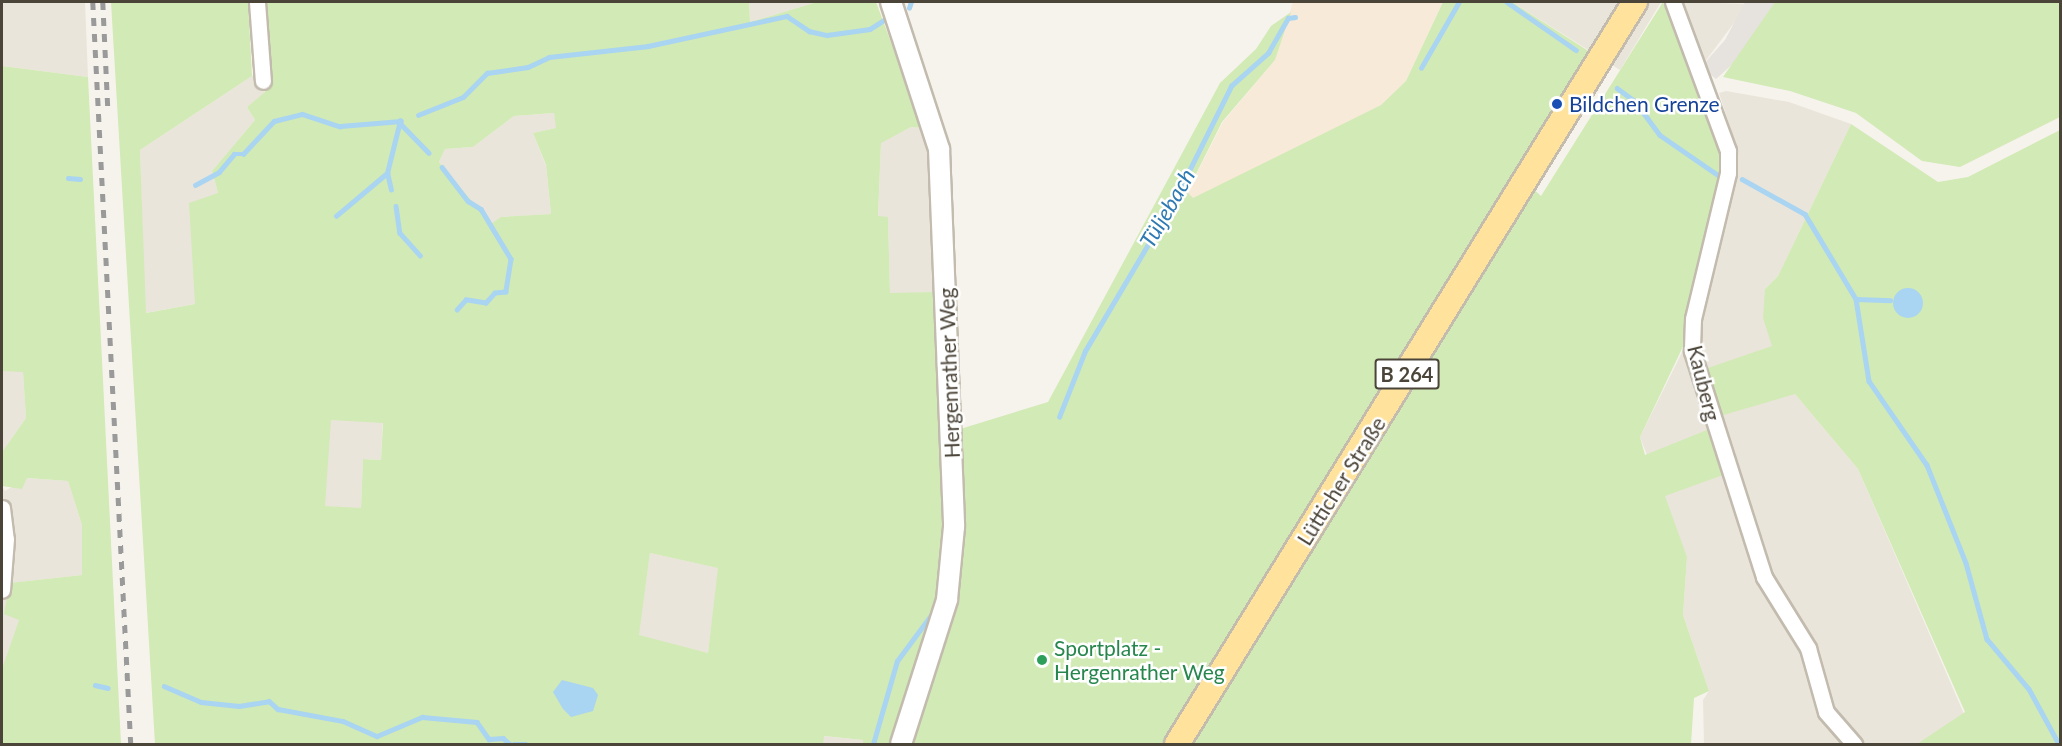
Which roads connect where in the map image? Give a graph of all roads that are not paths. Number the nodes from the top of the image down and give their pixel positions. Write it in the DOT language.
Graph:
graph roads {
  1 [pos="257,2"];
  2 [pos="891,2"];
  3 [pos="1635,2"];
  4 [pos="1673,2"];
  5 [pos="263,81"];
  6 [pos="2,508"];
  7 [pos="2,591"];
  8 [pos="901,744"];
  9 [pos="1177,744"];
  10 [pos="1854,744"];
  1 -- 5 [label="street"];
  2 -- 8 [label="street, Hergenrather Weg"];
  3 -- 9 [label="main road, Lütticher Straße / B 264"];
  4 -- 10 [label="street, Kauberg"];
  6 -- 7 [label="street"];
}
